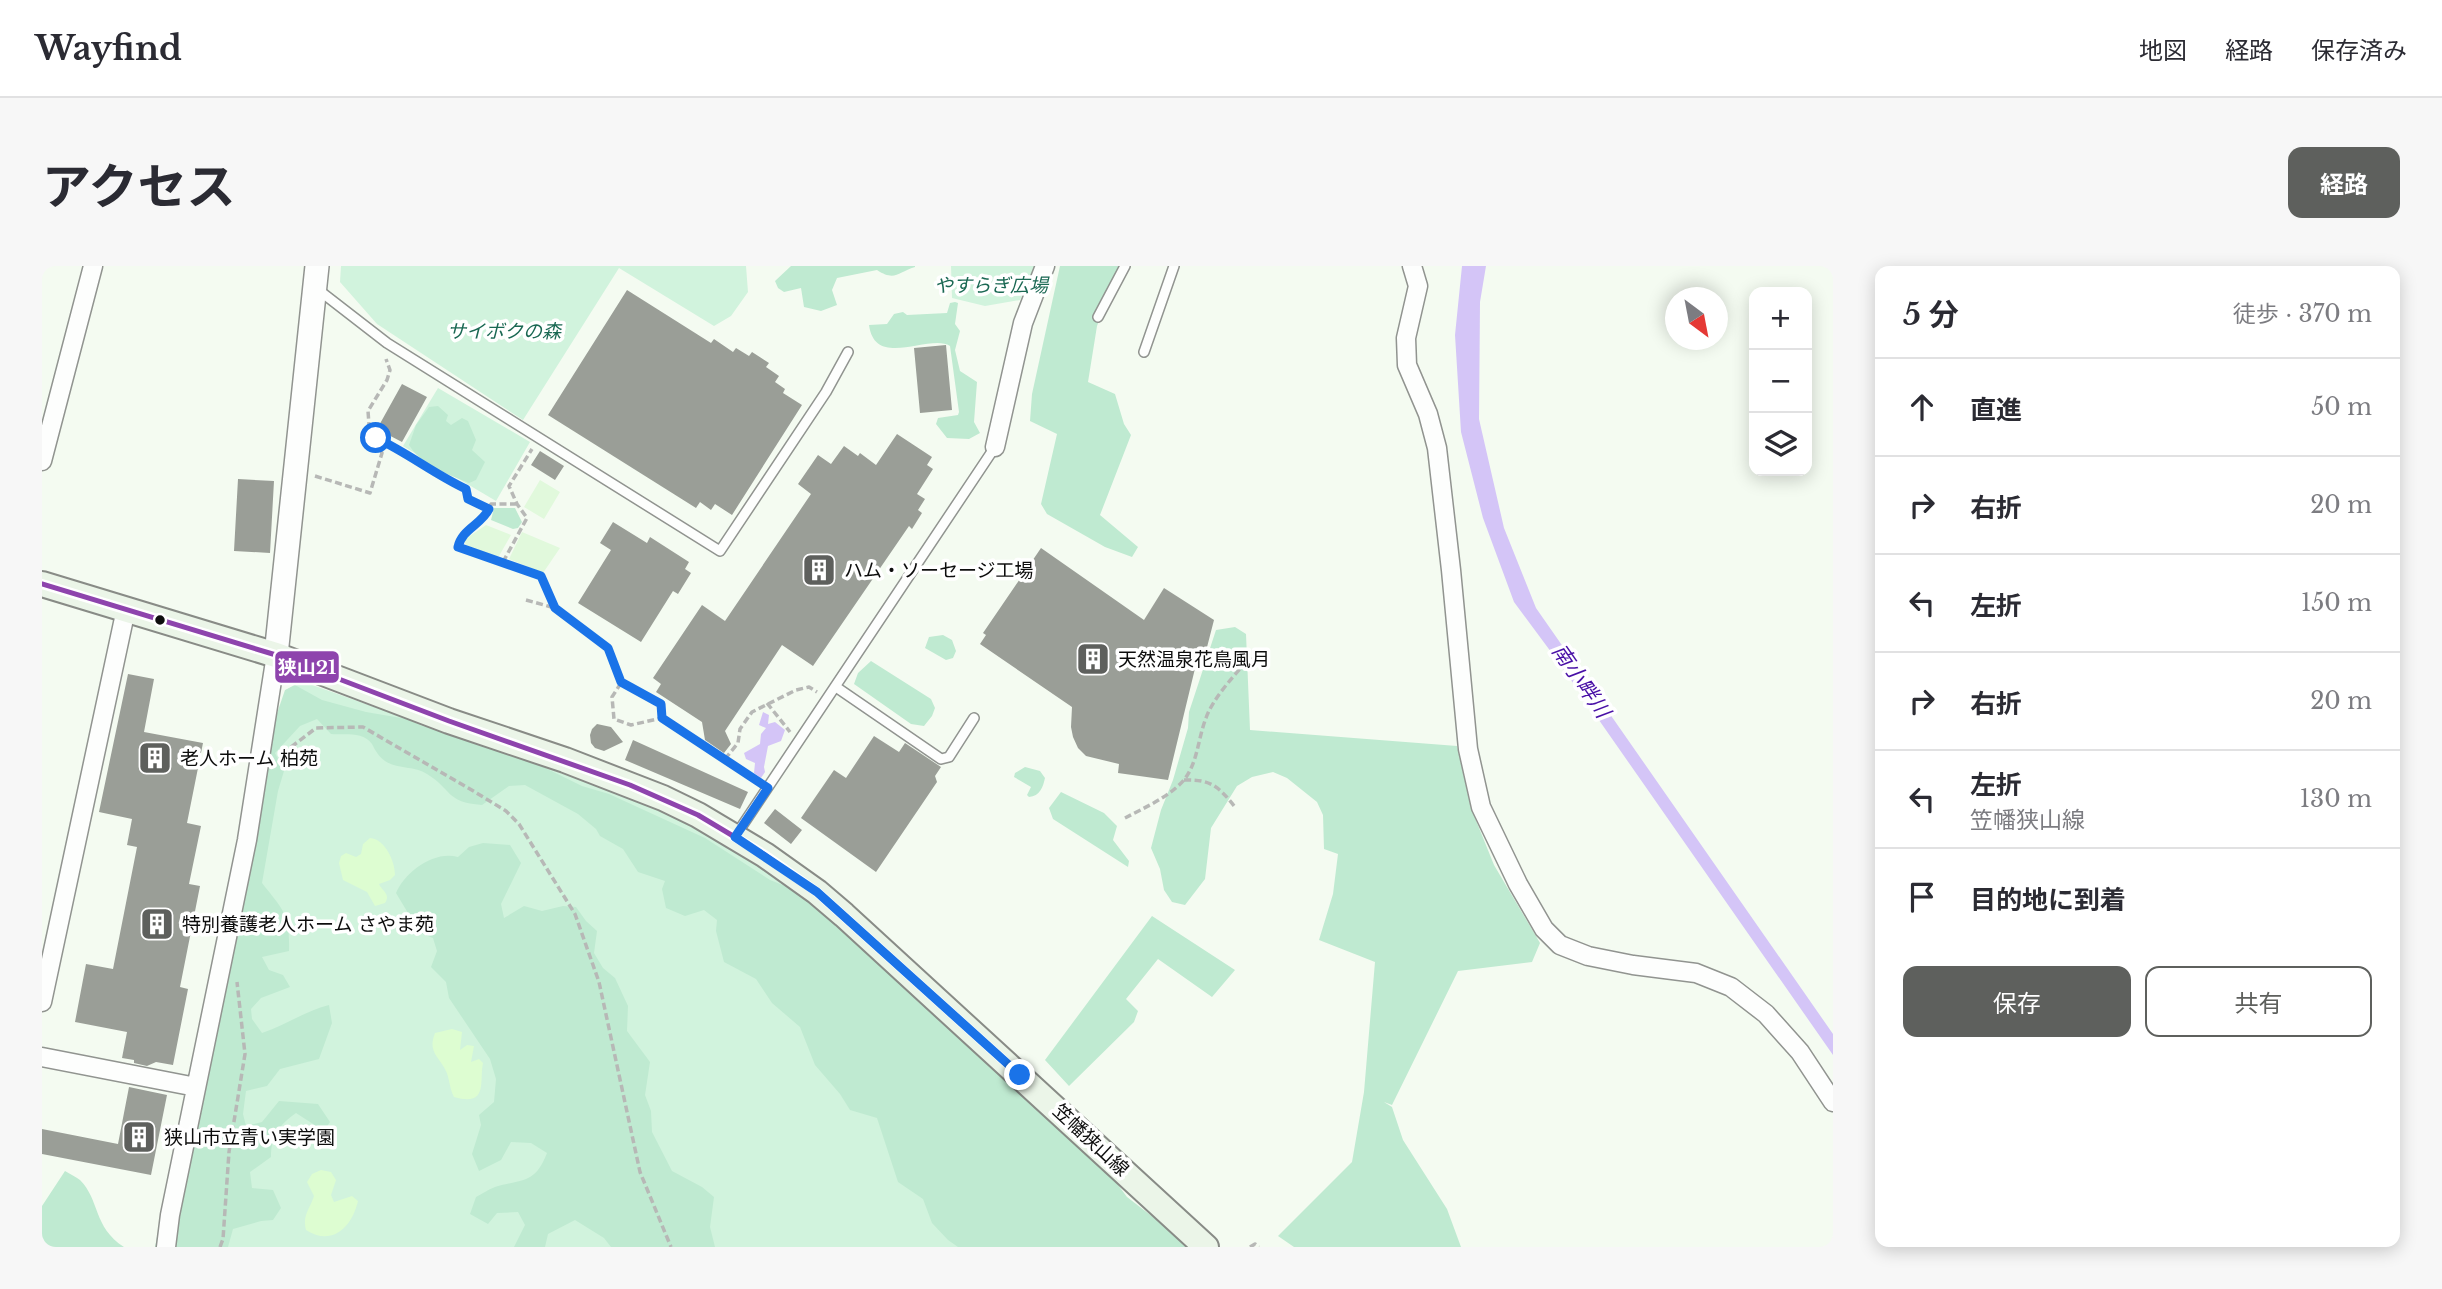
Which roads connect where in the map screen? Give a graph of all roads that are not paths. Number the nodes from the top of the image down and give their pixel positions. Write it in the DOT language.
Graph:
graph roads {
  1 [pos="93,266"];
  2 [pos="1045,266"];
  3 [pos="1125,266"];
  4 [pos="1174,266"];
  5 [pos="1412,266"];
  6 [pos="316,276"];
  7 [pos="1098,317"];
  8 [pos="848,352"];
  9 [pos="1144,352"];
  10 [pos="995,447"];
  11 [pos="42,461"];
  12 [pos="42,584"];
  13 [pos="126,609"];
  14 [pos="276,654"];
  15 [pos="836,687"];
  16 [pos="974,718"];
  17 [pos="735,837"];
  18 [pos="50,918"];
  19 [pos="42,1002"];
  20 [pos="42,1057"];
  21 [pos="196,1087"];
  22 [pos="1833,1102"];
  23 [pos="166,1247"];
  24 [pos="1206,1247"];
  1 -- 11 [label="street"];
  2 -- 10 [label="street"];
  3 -- 7 [label="lane"];
  4 -- 9 [label="lane"];
  5 -- 22 [label="street"];
  6 -- 8 [label="lane"];
  6 -- 14 [label="street"];
  10 -- 15 [label="lane"];
  12 -- 13 [label="main road, 笠幡狭山線"];
  13 -- 14 [label="main road, 笠幡狭山線"];
  13 -- 18 [label="street"];
  14 -- 17 [label="main road, 笠幡狭山線"];
  14 -- 21 [label="street"];
  15 -- 16 [label="lane"];
  15 -- 17 [label="lane"];
  17 -- 24 [label="main road, 笠幡狭山線"];
  18 -- 19 [label="street"];
  20 -- 21 [label="street"];
  21 -- 23 [label="street"];
}
